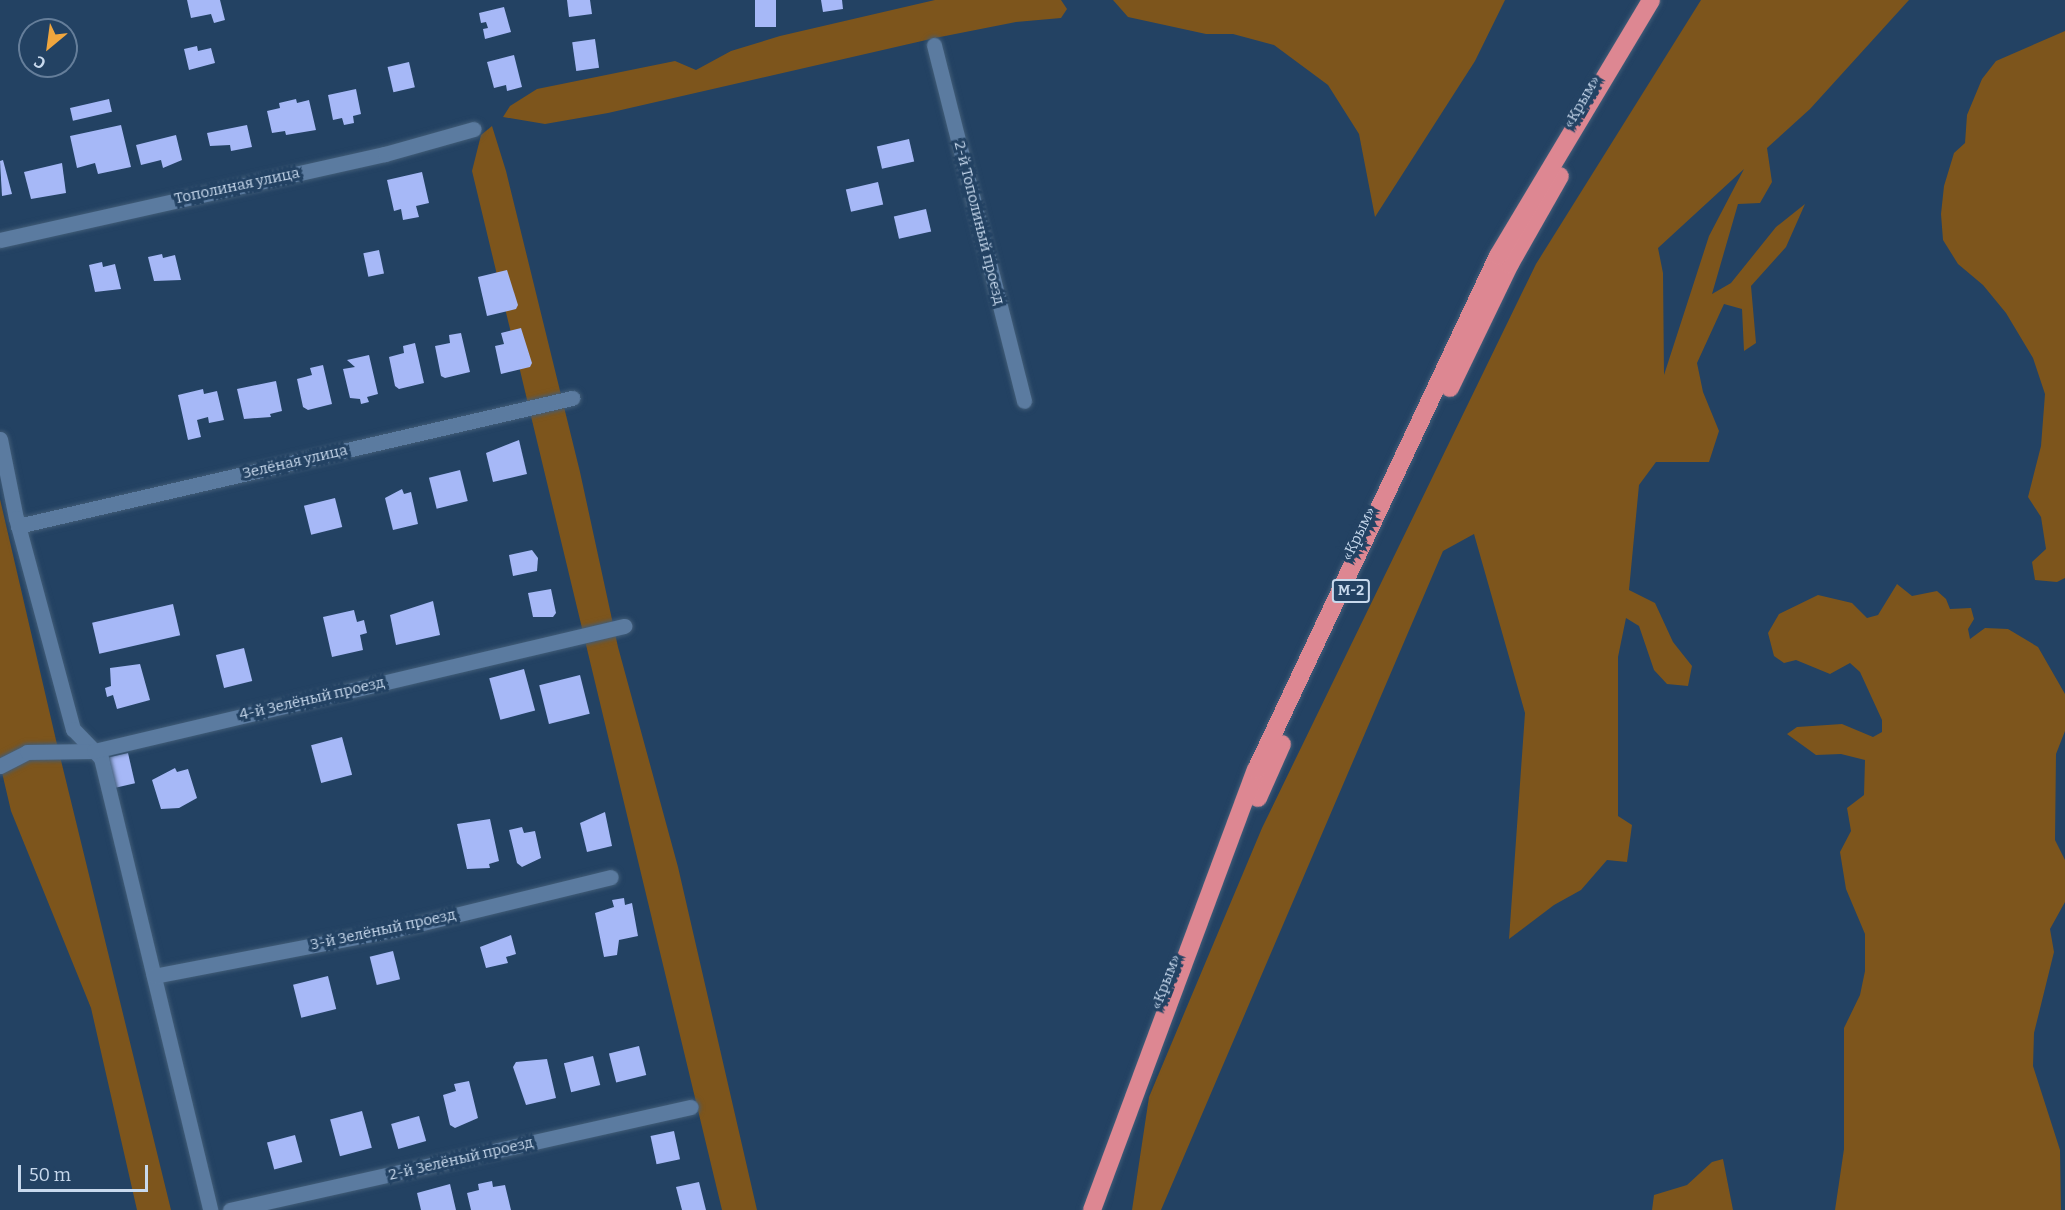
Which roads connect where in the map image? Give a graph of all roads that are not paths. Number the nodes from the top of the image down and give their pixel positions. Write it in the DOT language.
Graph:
graph roads {
  1 [pos="1651,0"];
  2 [pos="1661,0"];
  3 [pos="934,45"];
  4 [pos="474,129"];
  5 [pos="0,240"];
  6 [pos="572,398"];
  7 [pos="1024,401"];
  8 [pos="0,439"];
  9 [pos="18,526"];
  10 [pos="624,626"];
  11 [pos="94,751"];
  12 [pos="0,766"];
  13 [pos="611,877"];
  14 [pos="154,976"];
  15 [pos="692,1107"];
  16 [pos="210,1210"];
  17 [pos="230,1210"];
  18 [pos="1092,1210"];
  19 [pos="1104,1210"];
  1 -- 18 [label="highway"];
  2 -- 19 [label="highway, «Крым» / М-2"];
  3 -- 7 [label="street, 2-й Тополиный проезд"];
  4 -- 5 [label="street, Тополиная улица"];
  6 -- 9 [label="street, Зелёная улица"];
  8 -- 9 [label="street"];
  9 -- 11 [label="street"];
  10 -- 11 [label="street, 4-й Зелёный проезд"];
  11 -- 12 [label="street, 4-й Зелёный проезд"];
  11 -- 14 [label="street"];
  13 -- 14 [label="street, 3-й Зелёный проезд"];
  14 -- 16 [label="street"];
  15 -- 17 [label="street, 2-й Зелёный проезд"];
}
